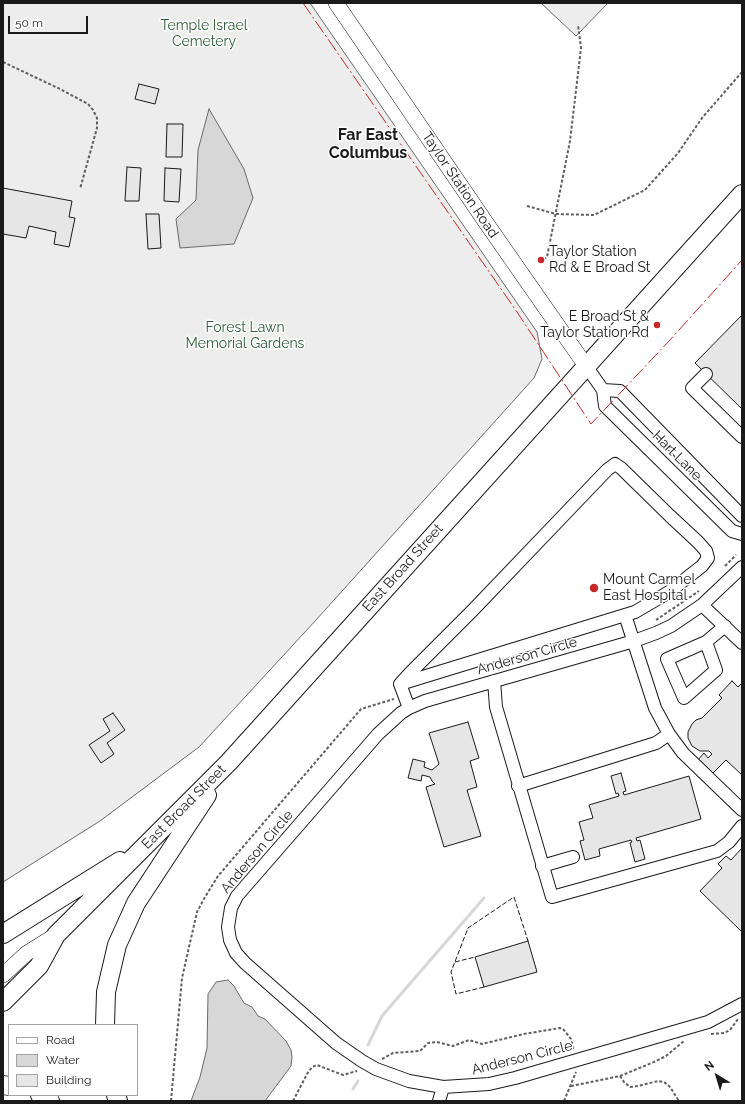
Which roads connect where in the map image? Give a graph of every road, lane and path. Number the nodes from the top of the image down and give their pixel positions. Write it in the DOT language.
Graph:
graph roads {
  1 [pos="336,3"];
  2 [pos="578,25"];
  3 [pos="3,62"];
  4 [pos="742,72"];
  5 [pos="80,189"];
  6 [pos="742,194"];
  7 [pos="527,206"];
  8 [pos="556,214"];
  9 [pos="540,263"];
  10 [pos="586,366"];
  11 [pos="706,374"];
  12 [pos="603,390"];
  13 [pos="742,437"];
  14 [pos="742,516"];
  15 [pos="742,534"];
  16 [pos="736,555"];
  17 [pos="725,566"];
  18 [pos="742,567"];
  19 [pos="703,588"];
  20 [pos="702,605"];
  21 [pos="625,615"];
  22 [pos="652,622"];
  23 [pos="725,626"];
  24 [pos="634,641"];
  25 [pos="706,642"];
  26 [pos="742,643"];
  27 [pos="494,681"];
  28 [pos="402,690"];
  29 [pos="408,708"];
  30 [pos="669,734"];
  31 [pos="229,762"];
  32 [pos="518,786"];
  33 [pos="742,810"];
  34 [pos="742,826"];
  35 [pos="148,844"];
  36 [pos="573,857"];
  37 [pos="542,866"];
  38 [pos="3,934"];
  39 [pos="56,935"];
  40 [pos="3,975"];
  41 [pos="3,1002"];
  42 [pos="742,1004"];
  43 [pos="739,1017"];
  44 [pos="105,1024"];
  45 [pos="710,1034"];
  46 [pos="689,1038"];
  47 [pos="576,1060"];
  48 [pos="370,1065"];
  49 [pos="620,1076"];
  50 [pos="571,1086"];
  51 [pos="443,1088"];
  52 [pos="171,1101"];
  53 [pos="293,1101"];
  54 [pos="439,1101"];
  55 [pos="564,1101"];
  56 [pos="678,1101"];
  1 -- 10 [label="main road, Taylor Station Road"];
  2 -- 8 [label="path"];
  3 -- 5 [label="path"];
  4 -- 8 [label="path"];
  6 -- 10 [label="highway, East Broad Street"];
  7 -- 8 [label="path"];
  8 -- 9 [label="path"];
  10 -- 12 [label="street, Hart Lane"];
  10 -- 31 [label="highway, East Broad Street"];
  11 -- 13 [label="street"];
  12 -- 14 [label="street, Hart Lane"];
  12 -- 15 [label="street, Hart Lane"];
  16 -- 17 [label="path"];
  18 -- 20 [label="street, Anderson Circle"];
  19 -- 22 [label="path"];
  20 -- 23 [label="street"];
  20 -- 24 [label="street, Anderson Circle"];
  21 -- 24 [label="street"];
  21 -- 28 [label="street"];
  21 -- 28 [label="street"];
  23 -- 25 [label="street"];
  23 -- 26 [label="street"];
  24 -- 27 [label="street, Anderson Circle"];
  24 -- 30 [label="street"];
  25 -- 25 [label="street"];
  27 -- 29 [label="street, Anderson Circle"];
  27 -- 32 [label="street"];
  28 -- 29 [label="street"];
  28 -- 52 [label="path"];
  29 -- 48 [label="street, Anderson Circle"];
  30 -- 32 [label="street"];
  30 -- 33 [label="street"];
  31 -- 35 [label="highway, East Broad Street"];
  31 -- 44 [label="highway"];
  32 -- 37 [label="street"];
  34 -- 37 [label="street"];
  35 -- 38 [label="highway"];
  35 -- 39 [label="highway, East Broad Street"];
  36 -- 37 [label="street"];
  39 -- 40 [label="main road, East Broad Street"];
  39 -- 41 [label="highway, East Broad Street"];
  42 -- 47 [label="street, Anderson Circle"];
  43 -- 45 [label="path"];
  46 -- 49 [label="path"];
  47 -- 48 [label="path"];
  47 -- 50 [label="path"];
  47 -- 51 [label="street, Anderson Circle"];
  48 -- 51 [label="street, Anderson Circle"];
  48 -- 53 [label="path"];
  49 -- 50 [label="path"];
  49 -- 56 [label="path"];
  50 -- 55 [label="path"];
  51 -- 54 [label="street"];
}
